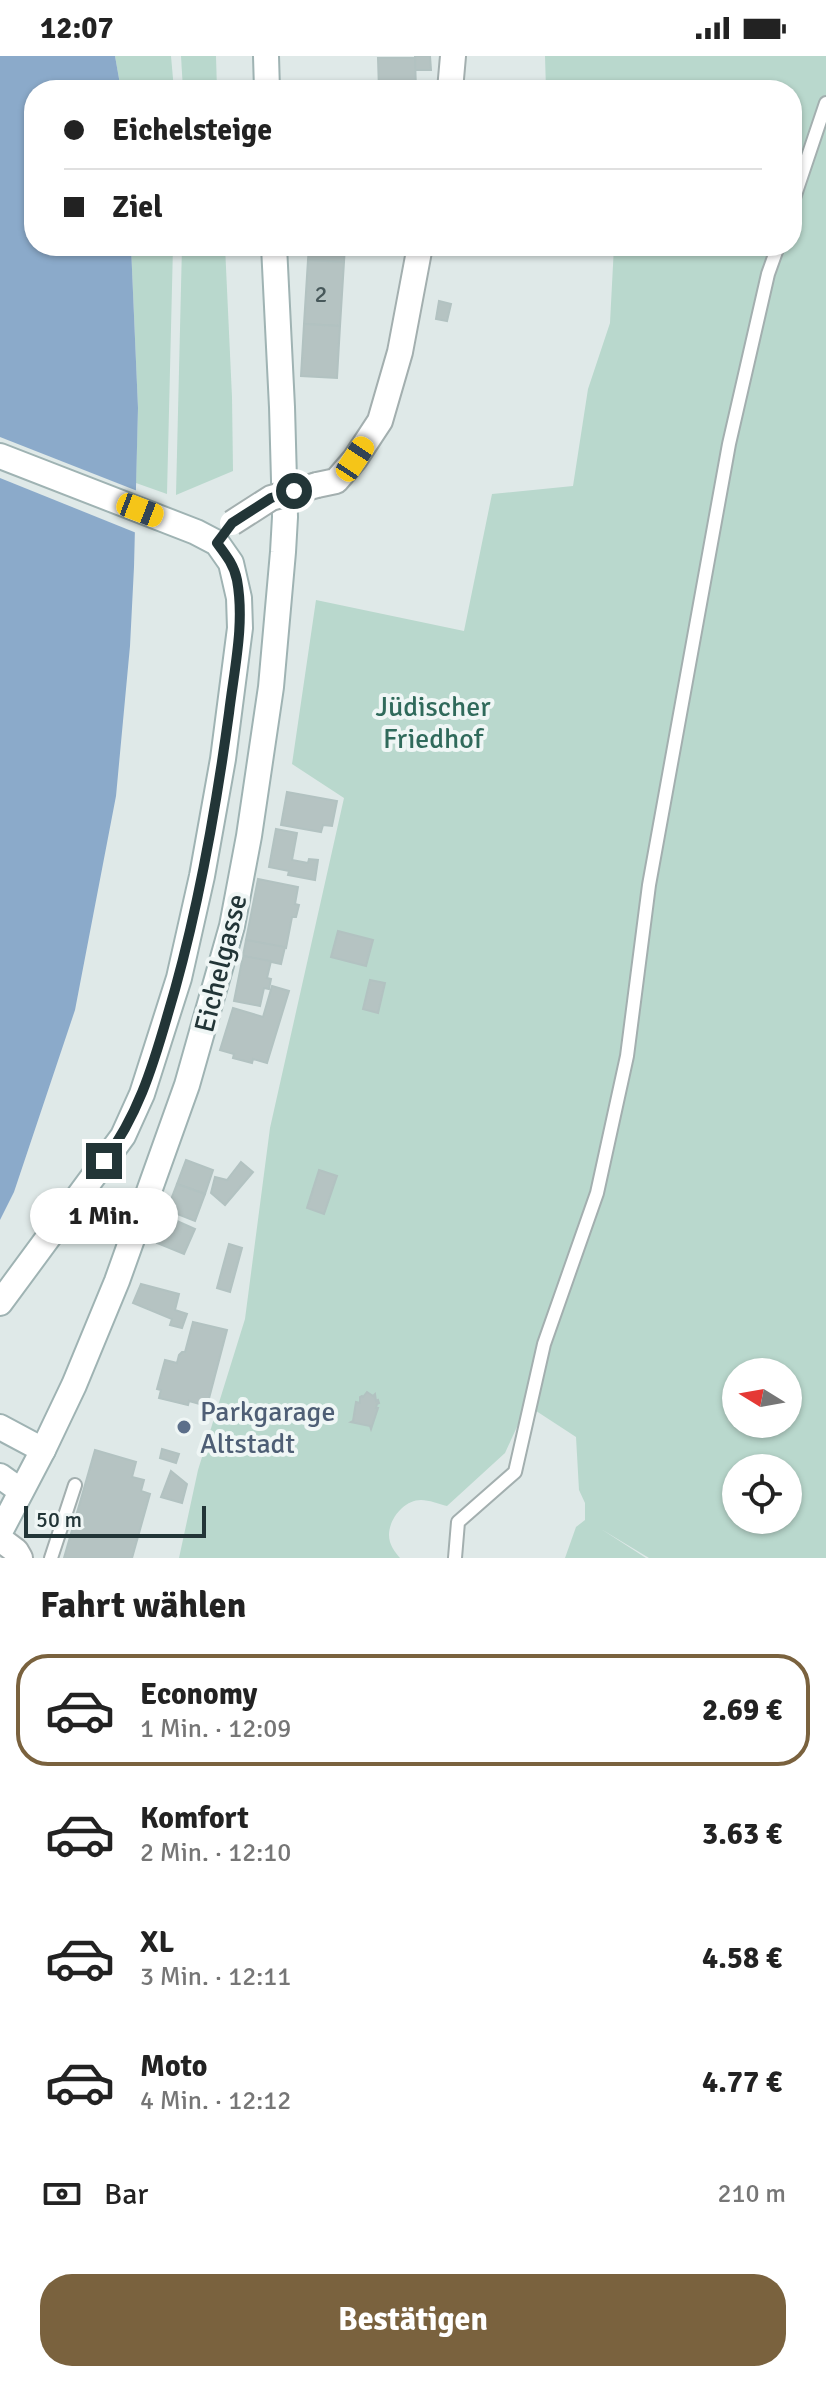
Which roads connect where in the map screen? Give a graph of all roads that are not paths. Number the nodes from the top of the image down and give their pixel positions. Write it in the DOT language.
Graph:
graph roads {
  1 [pos="266,56"];
  2 [pos="453,56"];
  3 [pos="267,80"];
  4 [pos="451,80"];
  5 [pos="826,103"];
  6 [pos="802,174"];
  7 [pos="274,256"];
  8 [pos="418,256"];
  9 [pos="774,256"];
  10 [pos="0,456"];
  11 [pos="206,538"];
  12 [pos="0,1303"];
  13 [pos="0,1427"];
  14 [pos="43,1450"];
  15 [pos="0,1476"];
  16 [pos="75,1485"];
  17 [pos="21,1491"];
  18 [pos="0,1532"];
  19 [pos="0,1539"];
  20 [pos="20,1558"];
  21 [pos="51,1558"];
  22 [pos="455,1558"];
  1 -- 3 [label="street"];
  2 -- 4 [label="street"];
  5 -- 6 [label="lane"];
  7 -- 14 [label="street, Eichelgasse"];
  8 -- 11 [label="street, bridge"];
  9 -- 22 [label="lane"];
  10 -- 11 [label="street"];
  11 -- 12 [label="street"];
  13 -- 14 [label="street"];
  14 -- 17 [label="street, Eichelgasse"];
  15 -- 17 [label="street"];
  16 -- 21 [label="lane"];
  17 -- 18 [label="street, Eichelgasse"];
  19 -- 20 [label="street"];
}
